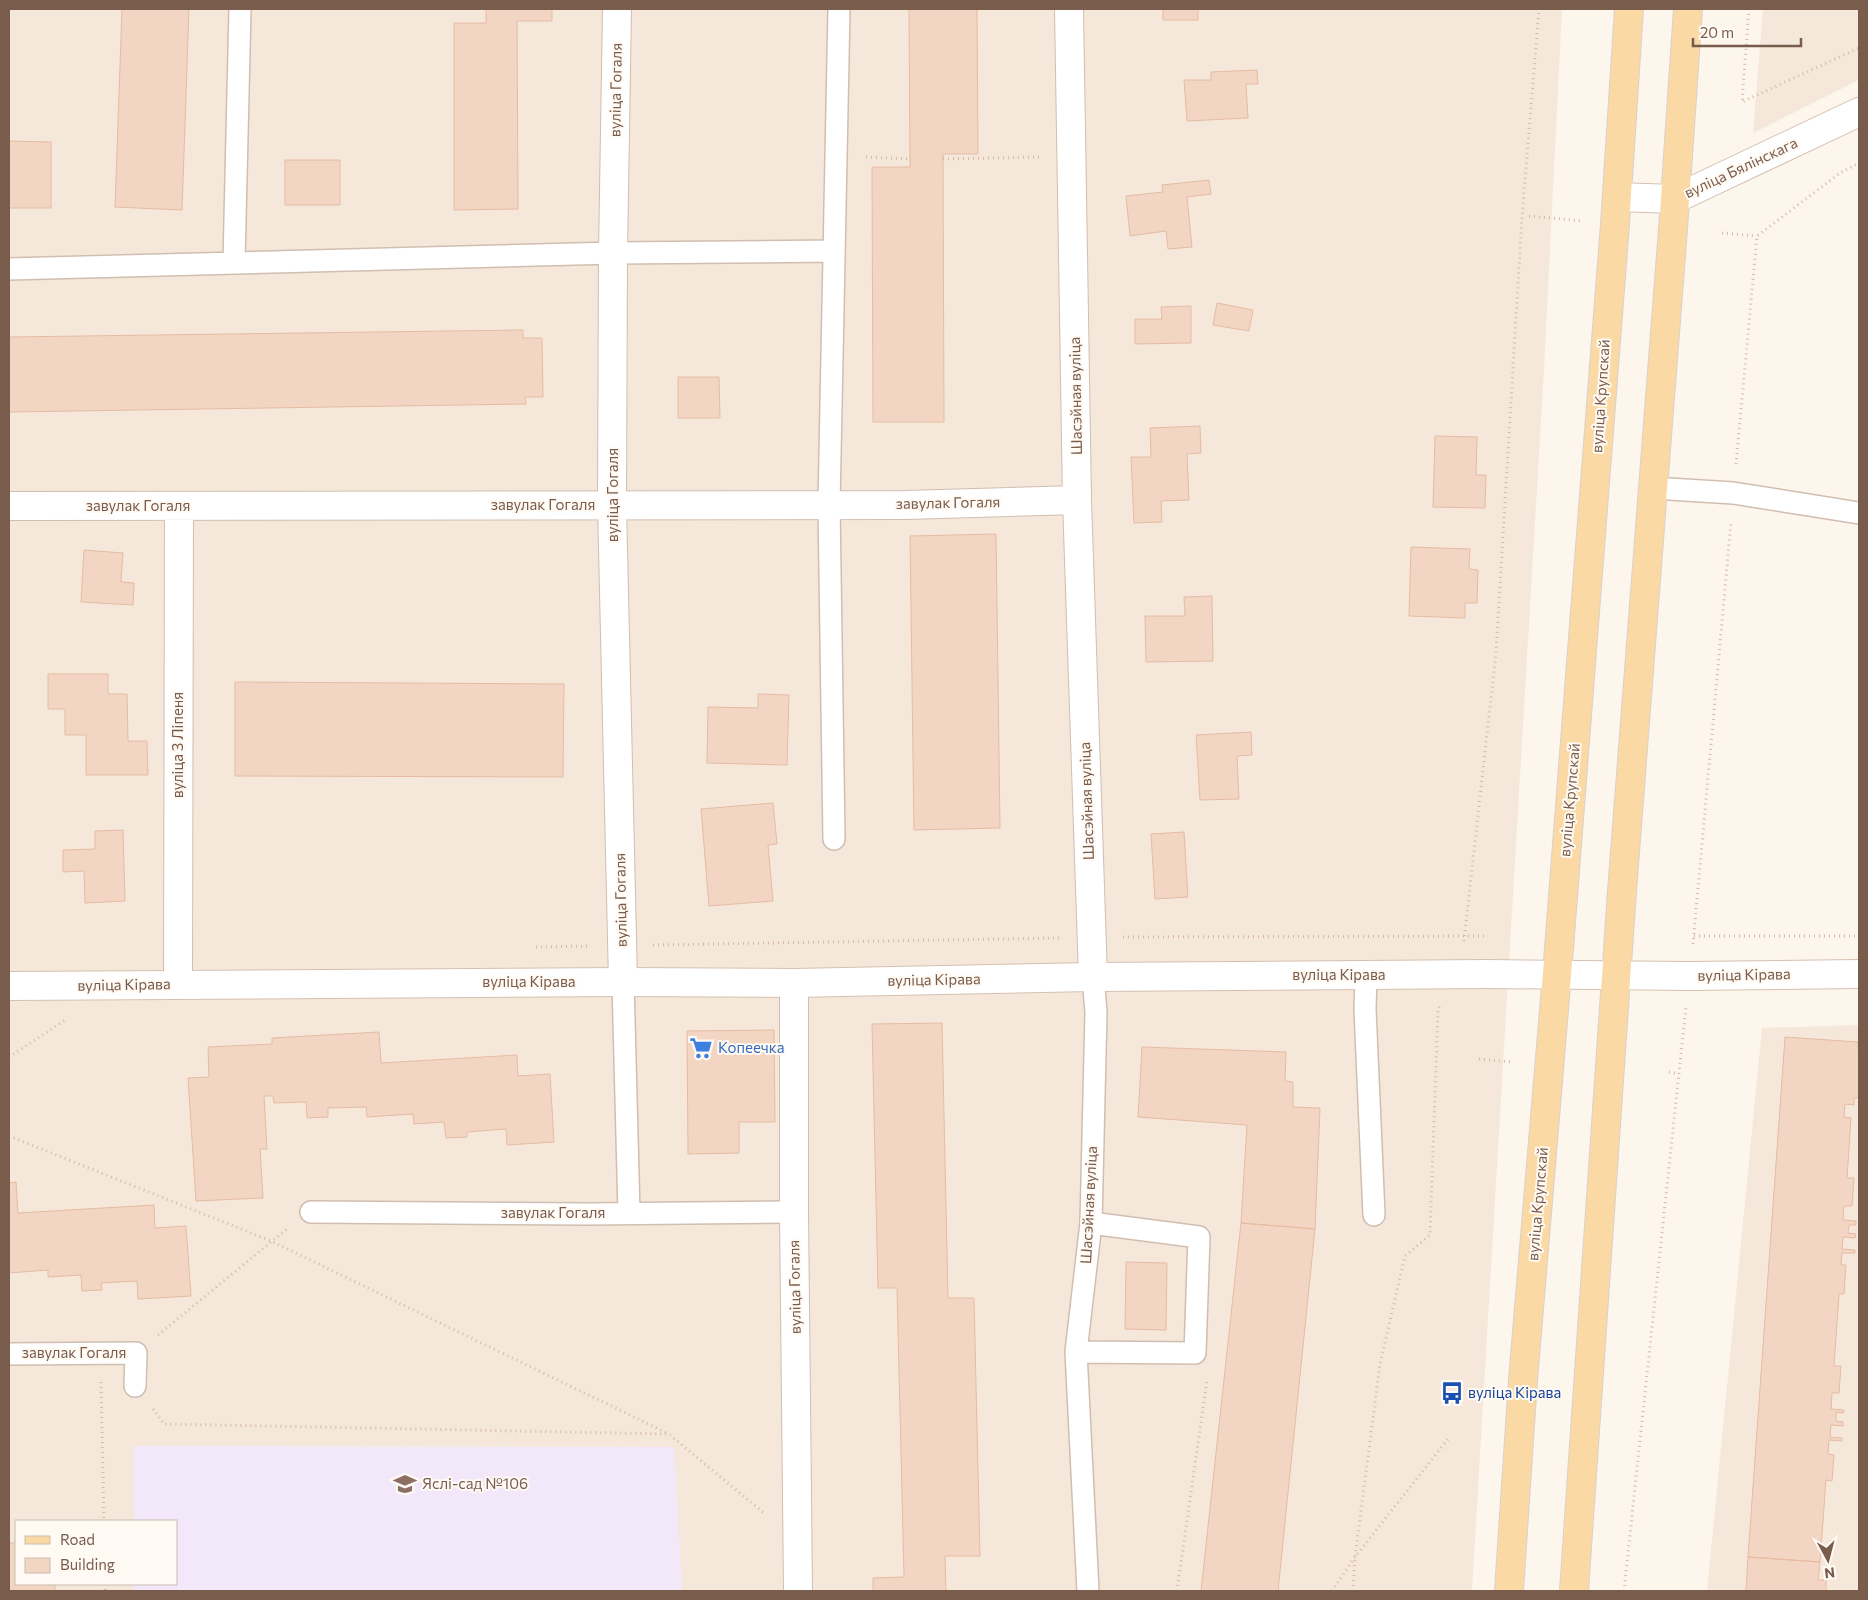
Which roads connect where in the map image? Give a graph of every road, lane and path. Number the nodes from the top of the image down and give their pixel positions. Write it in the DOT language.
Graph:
graph roads {
  1 [pos="240,9"];
  2 [pos="617,9"];
  3 [pos="839,9"];
  4 [pos="1069,9"];
  5 [pos="1539,9"];
  6 [pos="1629,9"];
  7 [pos="1688,9"];
  8 [pos="1749,9"];
  9 [pos="1859,48"];
  10 [pos="1859,112"];
  11 [pos="836,155"];
  12 [pos="1072,156"];
  13 [pos="943,158"];
  14 [pos="910,159"];
  15 [pos="1859,163"];
  16 [pos="1617,197"];
  17 [pos="1675,199"];
  18 [pos="1529,216"];
  19 [pos="1583,221"];
  20 [pos="1722,233"];
  21 [pos="1757,236"];
  22 [pos="834,251"];
  23 [pos="613,253"];
  24 [pos="234,262"];
  25 [pos="9,269"];
  26 [pos="1653,488"];
  27 [pos="1733,493"];
  28 [pos="1078,500"];
  29 [pos="612,505"];
  30 [pos="829,505"];
  31 [pos="9,506"];
  32 [pos="178,506"];
  33 [pos="1859,513"];
  34 [pos="834,839"];
  35 [pos="1464,936"];
  36 [pos="1488,936"];
  37 [pos="1694,936"];
  38 [pos="1859,936"];
  39 [pos="1092,938"];
  40 [pos="622,945"];
  41 [pos="533,947"];
  42 [pos="1460,974"];
  43 [pos="1557,974"];
  44 [pos="1859,974"];
  45 [pos="1366,975"];
  46 [pos="1616,976"];
  47 [pos="1689,976"];
  48 [pos="1093,977"];
  49 [pos="622,982"];
  50 [pos="794,983"];
  51 [pos="178,984"];
  52 [pos="9,986"];
  53 [pos="71,1016"];
  54 [pos="9,1057"];
  55 [pos="1479,1060"];
  56 [pos="1513,1062"];
  57 [pos="1669,1072"];
  58 [pos="1679,1074"];
  59 [pos="9,1136"];
  60 [pos="311,1212"];
  61 [pos="794,1212"];
  62 [pos="629,1213"];
  63 [pos="1374,1215"];
  64 [pos="1091,1223"];
  65 [pos="271,1241"];
  66 [pos="1076,1352"];
  67 [pos="101,1353"];
  68 [pos="136,1353"];
  69 [pos="1195,1353"];
  70 [pos="9,1354"];
  71 [pos="135,1386"];
  72 [pos="669,1434"];
  73 [pos="1448,1439"];
  74 [pos="104,1520"];
  75 [pos="798,1542"];
  76 [pos="1355,1557"];
  77 [pos="798,1591"];
  78 [pos="1088,1591"];
  79 [pos="1177,1591"];
  80 [pos="1332,1591"];
  81 [pos="1353,1591"];
  82 [pos="1510,1591"];
  83 [pos="1574,1591"];
  84 [pos="1624,1591"];
  1 -- 24 [label="lane"];
  2 -- 23 [label="street, вуліца Гогаля"];
  3 -- 11 [label="lane"];
  4 -- 12 [label="street, Шасэйная вуліца"];
  5 -- 35 [label="path"];
  6 -- 16 [label="main road, вуліца Крупскай"];
  7 -- 17 [label="main road"];
  8 -- 9 [label="path"];
  10 -- 17 [label="street, вуліца Бялінскага"];
  11 -- 14 [label="path"];
  11 -- 22 [label="lane"];
  12 -- 13 [label="path"];
  12 -- 28 [label="street, Шасэйная вуліца"];
  15 -- 21 [label="path"];
  16 -- 17 [label="street, вуліца Бялінскага"];
  16 -- 43 [label="main road, вуліца Крупскай"];
  17 -- 26 [label="main road"];
  18 -- 19 [label="path"];
  20 -- 21 [label="path"];
  21 -- 27 [label="path"];
  22 -- 23 [label="lane"];
  22 -- 30 [label="lane"];
  23 -- 24 [label="lane"];
  23 -- 29 [label="street, вуліца Гогаля"];
  24 -- 25 [label="lane"];
  26 -- 27 [label="lane"];
  26 -- 46 [label="main road"];
  27 -- 33 [label="lane"];
  27 -- 37 [label="path"];
  28 -- 30 [label="street, завулак Гогаля"];
  28 -- 39 [label="street, Шасэйная вуліца"];
  29 -- 30 [label="street, завулак Гогаля"];
  29 -- 32 [label="street, завулак Гогаля"];
  29 -- 40 [label="street, вуліца Гогаля"];
  30 -- 34 [label="lane"];
  31 -- 32 [label="street, завулак Гогаля"];
  32 -- 51 [label="street, вуліца 3 Ліпеня"];
  35 -- 36 [label="path"];
  35 -- 39 [label="path"];
  35 -- 42 [label="path"];
  37 -- 38 [label="path"];
  37 -- 47 [label="path"];
  39 -- 40 [label="path"];
  39 -- 48 [label="street, Шасэйная вуліца"];
  40 -- 41 [label="path"];
  40 -- 49 [label="street, вуліца Гогаля"];
  42 -- 43 [label="street, вуліца Кірава"];
  42 -- 45 [label="street, вуліца Кірава"];
  42 -- 76 [label="path"];
  43 -- 46 [label="street, вуліца Кірава"];
  43 -- 82 [label="main road, вуліца Крупскай"];
  44 -- 47 [label="street, вуліца Кірава"];
  45 -- 48 [label="street, вуліца Кірава"];
  45 -- 63 [label="lane"];
  46 -- 47 [label="street, вуліца Кірава"];
  46 -- 83 [label="main road"];
  47 -- 58 [label="path"];
  48 -- 50 [label="street, вуліца Кірава"];
  48 -- 64 [label="lane, Шасэйная вуліца"];
  49 -- 50 [label="street, вуліца Кірава"];
  49 -- 51 [label="street, вуліца Кірава"];
  49 -- 62 [label="lane"];
  50 -- 61 [label="street, вуліца Гогаля"];
  51 -- 52 [label="street, вуліца Кірава"];
  53 -- 54 [label="path"];
  55 -- 56 [label="path"];
  57 -- 58 [label="path"];
  58 -- 84 [label="path"];
  59 -- 65 [label="path"];
  60 -- 62 [label="lane, завулак Гогаля"];
  60 -- 65 [label="path"];
  61 -- 62 [label="lane, завулак Гогаля"];
  61 -- 75 [label="street, вуліца Гогаля"];
  64 -- 66 [label="lane, Шасэйная вуліца"];
  64 -- 69 [label="lane"];
  65 -- 68 [label="path"];
  65 -- 72 [label="path"];
  66 -- 69 [label="lane"];
  66 -- 78 [label="lane, Шасэйная вуліца"];
  67 -- 68 [label="lane, завулак Гогаля"];
  67 -- 70 [label="lane, завулак Гогаля"];
  67 -- 74 [label="path"];
  68 -- 71 [label="lane, завулак Гогаля"];
  69 -- 79 [label="path"];
  71 -- 72 [label="path"];
  72 -- 75 [label="path"];
  73 -- 76 [label="path"];
  75 -- 77 [label="street, вуліца Гогаля"];
  76 -- 80 [label="path"];
  76 -- 81 [label="path"];
}
